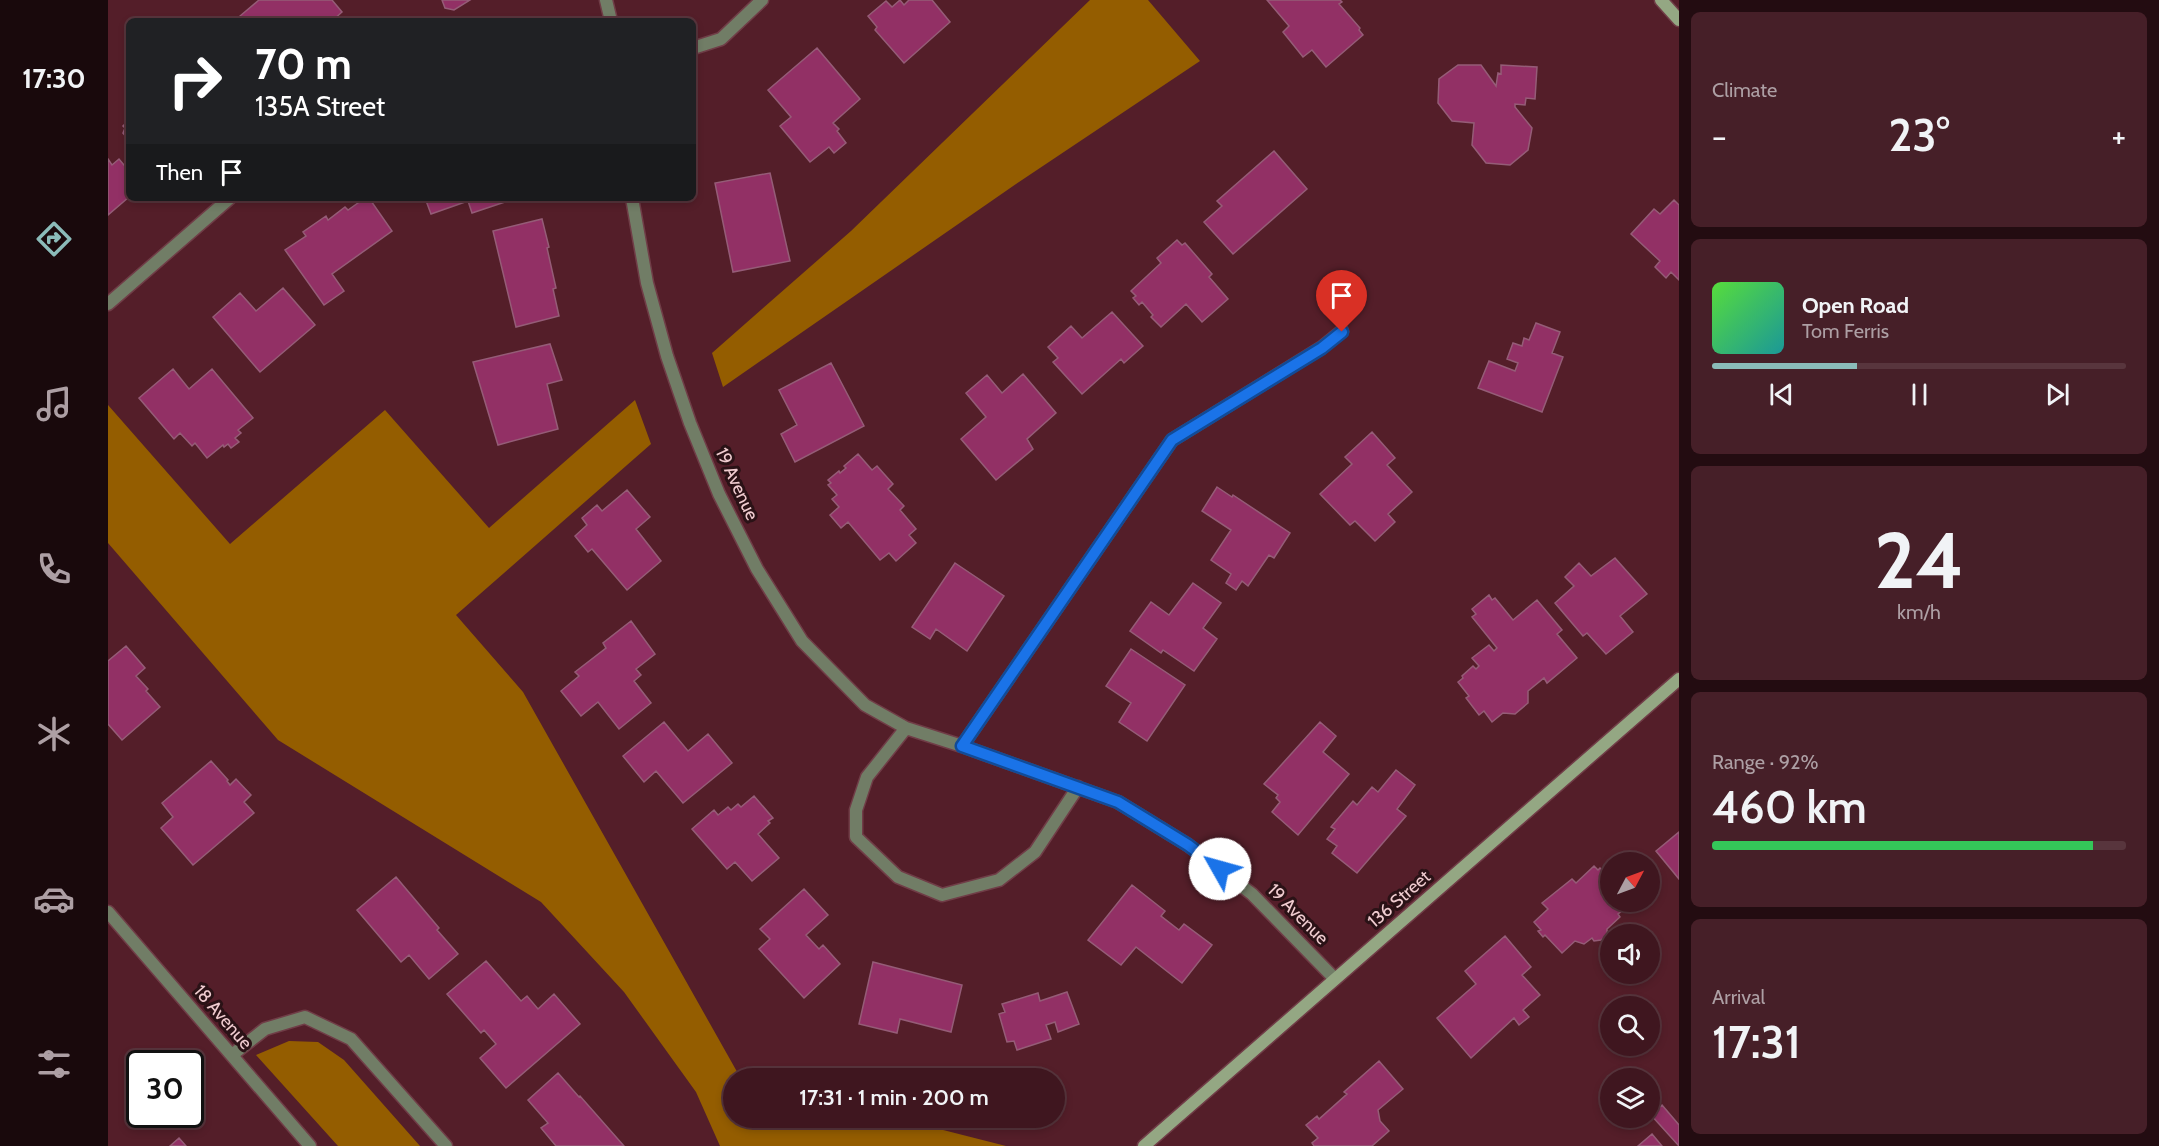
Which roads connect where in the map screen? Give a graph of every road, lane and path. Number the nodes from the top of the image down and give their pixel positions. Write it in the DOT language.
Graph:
graph roads {
  1 [pos="606,0"];
  2 [pos="762,0"];
  3 [pos="1661,0"];
  4 [pos="610,18"];
  5 [pos="1679,20"];
  6 [pos="696,47"];
  7 [pos="227,201"];
  8 [pos="633,201"];
  9 [pos="108,304"];
  10 [pos="1342,332"];
  11 [pos="1679,679"];
  12 [pos="906,728"];
  13 [pos="962,746"];
  14 [pos="1078,787"];
  15 [pos="108,912"];
  16 [pos="1335,979"];
  17 [pos="231,1055"];
  18 [pos="310,1146"];
  19 [pos="446,1146"];
  20 [pos="1144,1146"];
  1 -- 4 [label="street"];
  2 -- 6 [label="street"];
  3 -- 5 [label="street"];
  7 -- 9 [label="street"];
  8 -- 12 [label="street, 19 Avenue"];
  10 -- 13 [label="street"];
  11 -- 16 [label="street, 136 Street"];
  12 -- 13 [label="street, 19 Avenue"];
  12 -- 14 [label="street"];
  13 -- 14 [label="street, 19 Avenue"];
  14 -- 16 [label="street, 19 Avenue"];
  15 -- 17 [label="street, 18 Avenue"];
  16 -- 20 [label="street, 136 Street"];
  17 -- 18 [label="street, 18 Avenue"];
  17 -- 19 [label="street"];
}
